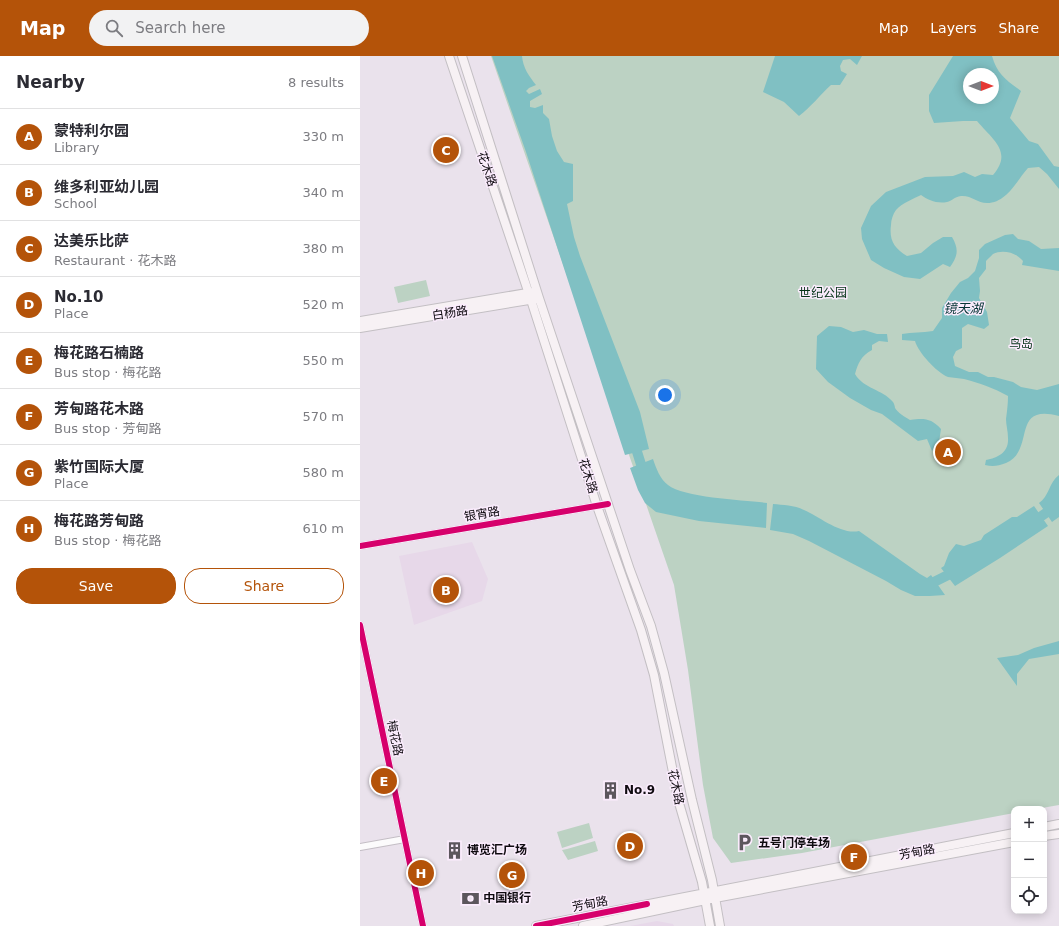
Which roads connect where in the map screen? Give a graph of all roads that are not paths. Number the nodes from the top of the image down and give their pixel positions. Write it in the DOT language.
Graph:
graph roads {
  1 [pos="449,56"];
  2 [pos="462,56"];
  3 [pos="534,296"];
  4 [pos="360,321"];
  5 [pos="360,328"];
  6 [pos="608,504"];
  7 [pos="597,506"];
  8 [pos="360,546"];
  9 [pos="360,624"];
  10 [pos="1059,824"];
  11 [pos="1047,826"];
  12 [pos="1011,834"];
  13 [pos="1059,834"];
  14 [pos="1047,836"];
  15 [pos="405,839"];
  16 [pos="1011,843"];
  17 [pos="360,847"];
  18 [pos="714,895"];
  19 [pos="704,897"];
  20 [pos="423,926"];
  21 [pos="536,926"];
  22 [pos="583,926"];
  23 [pos="710,926"];
  24 [pos="720,926"];
  1 -- 3 [label="main road, 花木路"];
  2 -- 3 [label="main road, 花木路"];
  3 -- 4 [label="main road, 白杨路"];
  3 -- 5 [label="main road, 白杨路"];
  3 -- 6 [label="main road, 花木路"];
  3 -- 7 [label="main road, 花木路"];
  6 -- 7 [label="street, 银宵路"];
  6 -- 18 [label="main road, 花木路"];
  7 -- 8 [label="street, 银宵路"];
  7 -- 19 [label="main road, 花木路"];
  9 -- 15 [label="street, 梅花路"];
  10 -- 11 [label="main road"];
  12 -- 18 [label="main road, 芳甸路"];
  13 -- 14 [label="main road"];
  15 -- 17 [label="street"];
  15 -- 20 [label="street, 梅花路"];
  16 -- 18 [label="main road, 芳甸路"];
  18 -- 19 [label="main road, 芳甸路"];
  18 -- 24 [label="main road, 花木路"];
  19 -- 21 [label="main road, 芳甸路"];
  19 -- 22 [label="main road, 芳甸路"];
  19 -- 23 [label="main road, 花木路"];
}
